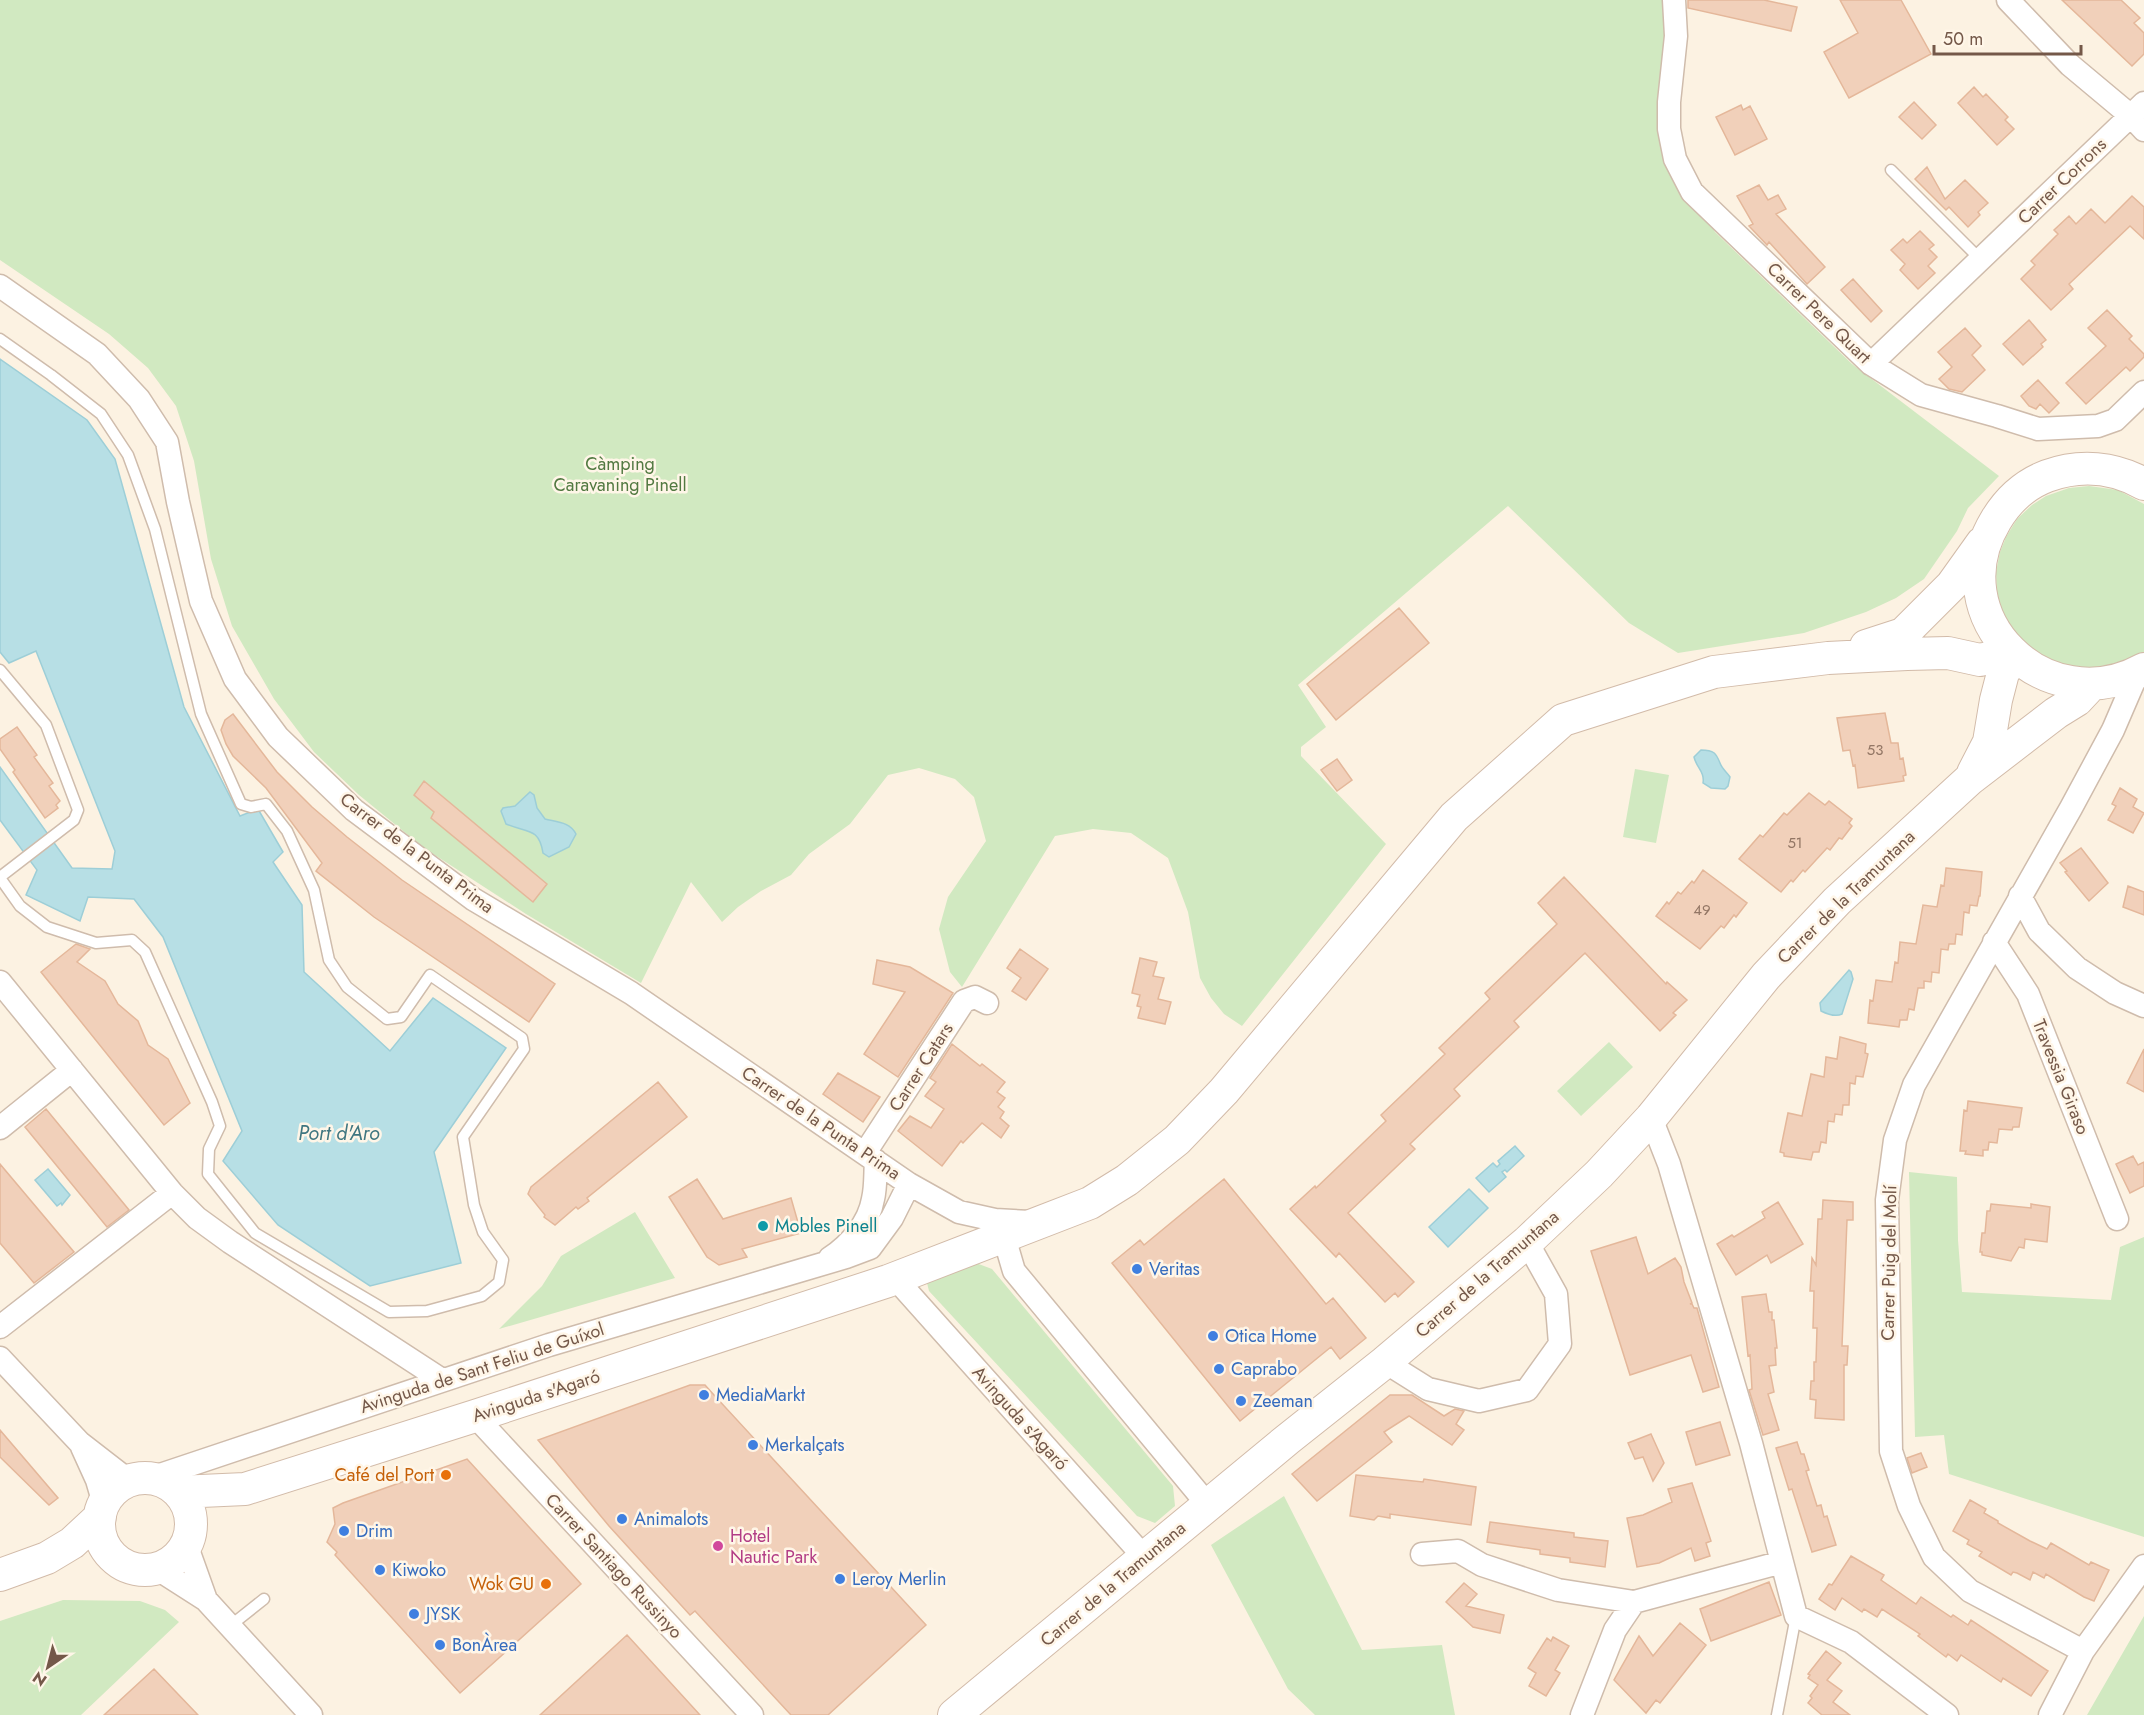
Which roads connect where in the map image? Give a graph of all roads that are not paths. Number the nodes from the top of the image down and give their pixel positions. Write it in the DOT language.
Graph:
graph roads {
  1 [pos="1674,0"];
  2 [pos="2008,0"];
  3 [pos="2140,116"];
  4 [pos="1891,170"];
  5 [pos="1980,259"];
  6 [pos="0,286"];
  7 [pos="0,339"];
  8 [pos="1871,364"];
  9 [pos="2144,392"];
  10 [pos="2144,484"];
  11 [pos="1988,535"];
  12 [pos="2010,651"];
  13 [pos="1948,653"];
  14 [pos="1828,658"];
  15 [pos="0,670"];
  16 [pos="2141,671"];
  17 [pos="2094,684"];
  18 [pos="1996,700"];
  19 [pos="2113,730"];
  20 [pos="1970,779"];
  21 [pos="0,878"];
  22 [pos="2020,896"];
  23 [pos="1994,942"];
  24 [pos="0,982"];
  25 [pos="987,1004"];
  26 [pos="2144,1006"];
  27 [pos="72,1070"];
  28 [pos="1651,1118"];
  29 [pos="0,1128"];
  30 [pos="870,1157"];
  31 [pos="909,1184"];
  32 [pos="172,1193"];
  33 [pos="2117,1219"];
  34 [pos="1040,1223"];
  35 [pos="1004,1237"];
  36 [pos="1527,1242"];
  37 [pos="816,1267"];
  38 [pos="895,1278"];
  39 [pos="826,1301"];
  40 [pos="0,1327"];
  41 [pos="0,1358"];
  42 [pos="1385,1362"];
  43 [pos="442,1380"];
  44 [pos="476,1416"];
  45 [pos="80,1443"];
  46 [pos="140,1480"];
  47 [pos="244,1489"];
  48 [pos="179,1492"];
  49 [pos="1208,1505"];
  50 [pos="102,1510"];
  51 [pos="189,1537"];
  52 [pos="1422,1554"];
  53 [pos="1145,1557"];
  54 [pos="47,1558"];
  55 [pos="116,1559"];
  56 [pos="1782,1562"];
  57 [pos="2144,1566"];
  58 [pos="156,1568"];
  59 [pos="0,1575"];
  60 [pos="264,1599"];
  61 [pos="206,1600"];
  62 [pos="1634,1602"];
  63 [pos="1796,1616"];
  64 [pos="230,1626"];
  65 [pos="2083,1651"];
  66 [pos="311,1715"];
  67 [pos="752,1715"];
  68 [pos="954,1715"];
  69 [pos="1582,1715"];
  70 [pos="1777,1715"];
  71 [pos="1947,1715"];
  72 [pos="2050,1715"];
  1 -- 8 [label="street, Carrer Pere Quart"];
  2 -- 3 [label="street"];
  3 -- 5 [label="street, Carrer Corrons"];
  4 -- 5 [label="lane"];
  5 -- 8 [label="street, Carrer Corrons"];
  6 -- 30 [label="street, Carrer de la Punta Prima"];
  7 -- 21 [label="lane"];
  8 -- 9 [label="street, Carrer Pere Quart"];
  10 -- 11 [label="main road"];
  11 -- 12 [label="main road"];
  11 -- 14 [label="main road"];
  12 -- 13 [label="main road"];
  12 -- 17 [label="main road"];
  12 -- 18 [label="main road, Carrer de la Tramuntana"];
  13 -- 14 [label="main road"];
  13 -- 18 [label="main road"];
  14 -- 34 [label="main road, Avinguda s'Agaró"];
  15 -- 21 [label="lane"];
  16 -- 17 [label="main road"];
  16 -- 19 [label="street"];
  17 -- 19 [label="street"];
  17 -- 20 [label="main road, Carrer de la Tramuntana"];
  18 -- 20 [label="main road, Carrer de la Tramuntana"];
  19 -- 22 [label="street, Carrer Puig del Molí"];
  20 -- 28 [label="main road, Carrer de la Tramuntana"];
  22 -- 23 [label="street, Carrer Puig del Molí"];
  22 -- 26 [label="street"];
  23 -- 33 [label="street, Travessia Giraso"];
  23 -- 65 [label="street, Carrer Puig del Molí"];
  24 -- 27 [label="street"];
  25 -- 30 [label="street, Carrer Catars"];
  27 -- 29 [label="street"];
  27 -- 32 [label="street"];
  28 -- 36 [label="main road, Carrer de la Tramuntana"];
  28 -- 56 [label="street"];
  30 -- 31 [label="street, Carrer de la Punta Prima"];
  30 -- 37 [label="street, Avinguda de Sant Feliu de Guíxol"];
  31 -- 34 [label="street, Carrer de la Punta Prima"];
  31 -- 37 [label="street, Avinguda de Sant Feliu de Guíxol"];
  32 -- 40 [label="street"];
  32 -- 43 [label="street"];
  34 -- 35 [label="main road, Avinguda s'Agaró"];
  35 -- 38 [label="main road, Avinguda s'Agaró"];
  35 -- 49 [label="street"];
  36 -- 42 [label="main road, Carrer de la Tramuntana"];
  36 -- 42 [label="street"];
  37 -- 39 [label="street"];
  37 -- 43 [label="street, Avinguda de Sant Feliu de Guíxol"];
  38 -- 39 [label="main road, Avinguda s'Agaró"];
  38 -- 53 [label="street, Avinguda s'Agaró"];
  39 -- 44 [label="main road, Avinguda s'Agaró"];
  41 -- 45 [label="street"];
  42 -- 49 [label="main road, Carrer de la Tramuntana"];
  43 -- 46 [label="street, Avinguda de Sant Feliu de Guíxol"];
  44 -- 47 [label="main road, Avinguda s'Agaró"];
  44 -- 67 [label="street, Carrer Santiago Russinyo"];
  45 -- 46 [label="street"];
  45 -- 50 [label="street"];
  46 -- 48 [label="main road"];
  46 -- 50 [label="main road"];
  47 -- 48 [label="main road"];
  47 -- 51 [label="main road"];
  48 -- 51 [label="main road"];
  49 -- 53 [label="main road, Carrer de la Tramuntana"];
  50 -- 54 [label="main road"];
  50 -- 55 [label="main road"];
  51 -- 58 [label="main road"];
  51 -- 61 [label="street"];
  52 -- 62 [label="street"];
  53 -- 68 [label="main road, Carrer de la Tramuntana"];
  54 -- 55 [label="main road"];
  54 -- 59 [label="main road"];
  55 -- 58 [label="main road"];
  56 -- 62 [label="street"];
  56 -- 63 [label="street"];
  57 -- 65 [label="street"];
  58 -- 61 [label="street"];
  60 -- 64 [label="lane"];
  61 -- 64 [label="street"];
  62 -- 69 [label="street"];
  63 -- 70 [label="lane"];
  63 -- 71 [label="street"];
  64 -- 66 [label="street"];
  65 -- 72 [label="street"];
}
